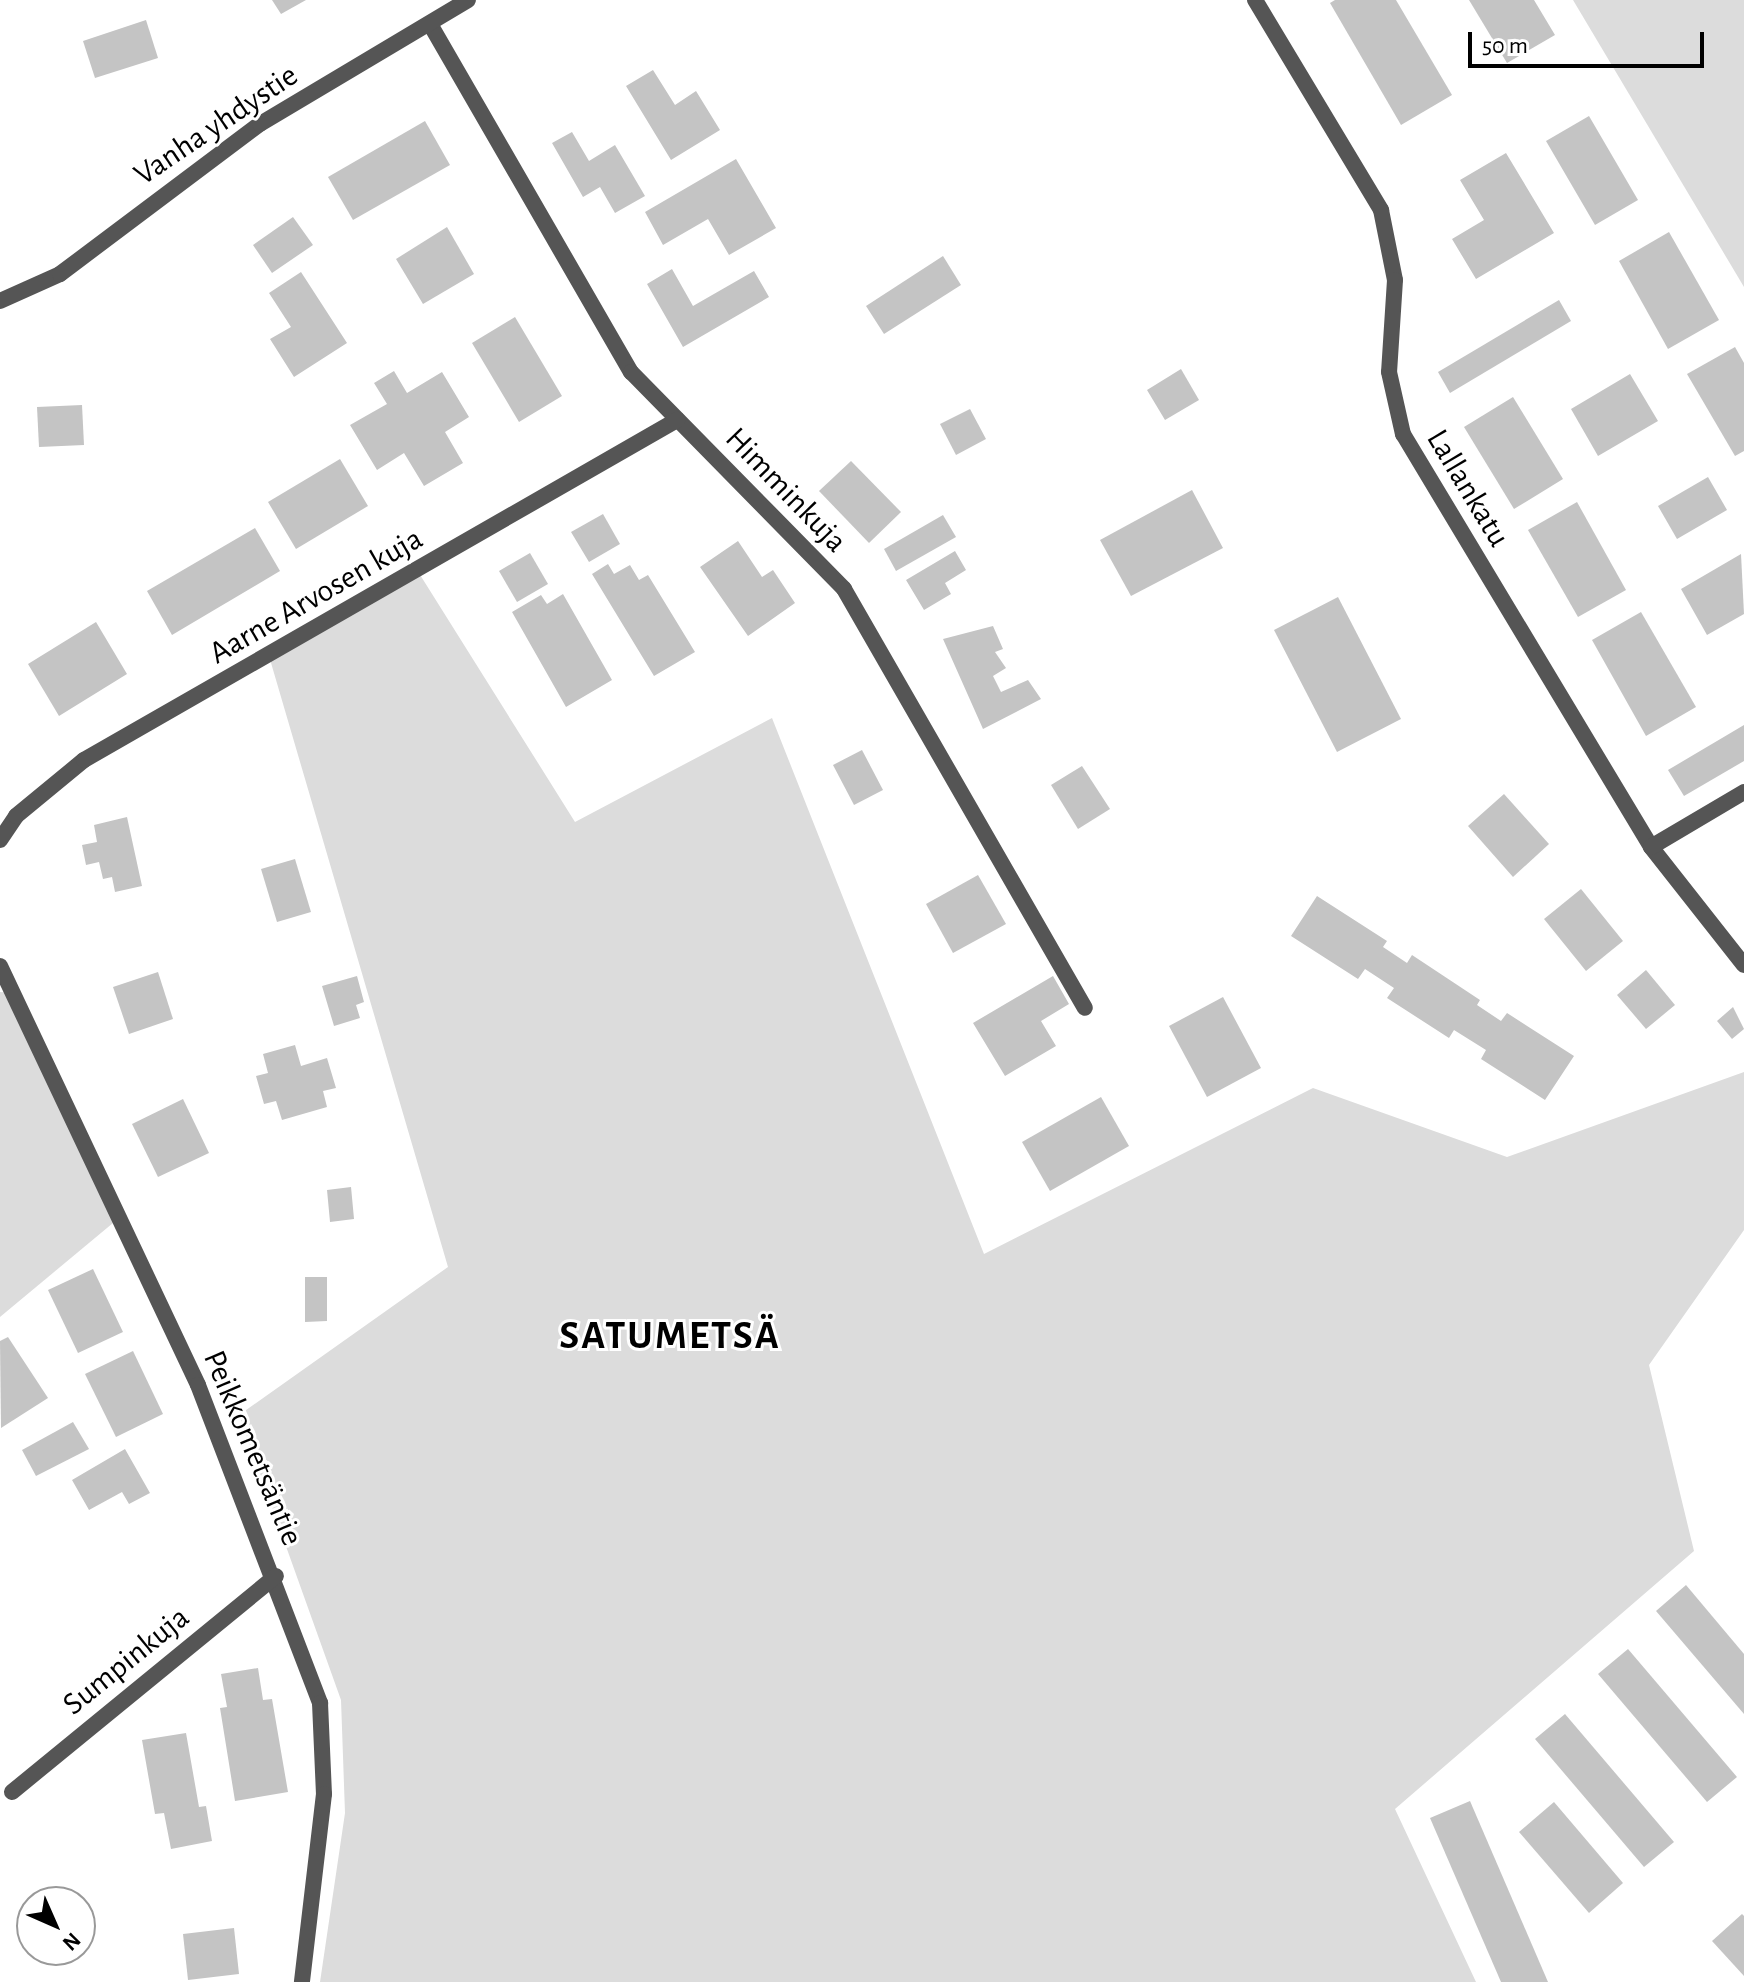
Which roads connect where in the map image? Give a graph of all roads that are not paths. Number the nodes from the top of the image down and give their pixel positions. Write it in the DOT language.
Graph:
graph roads {
  1 [pos="468,0"];
  2 [pos="1255,0"];
  3 [pos="430,24"];
  4 [pos="0,301"];
  5 [pos="677,420"];
  6 [pos="1744,792"];
  7 [pos="0,840"];
  8 [pos="1651,847"];
  9 [pos="1744,965"];
  10 [pos="0,966"];
  11 [pos="1085,1008"];
  12 [pos="276,1576"];
  13 [pos="12,1792"];
  14 [pos="302,1982"];
  1 -- 3 [label="street, Vanha yhdystie"];
  2 -- 8 [label="street, Lallankatu"];
  3 -- 4 [label="street, Vanha yhdystie"];
  3 -- 5 [label="street, Himminkuja"];
  5 -- 7 [label="street, Aarne Arvosen kuja"];
  5 -- 11 [label="street, Himminkuja"];
  6 -- 8 [label="street"];
  8 -- 9 [label="street, Lallankatu"];
  10 -- 12 [label="street, Peikkometsäntie"];
  12 -- 13 [label="street, Sumpinkuja"];
  12 -- 14 [label="street, Peikkometsäntie"];
}
